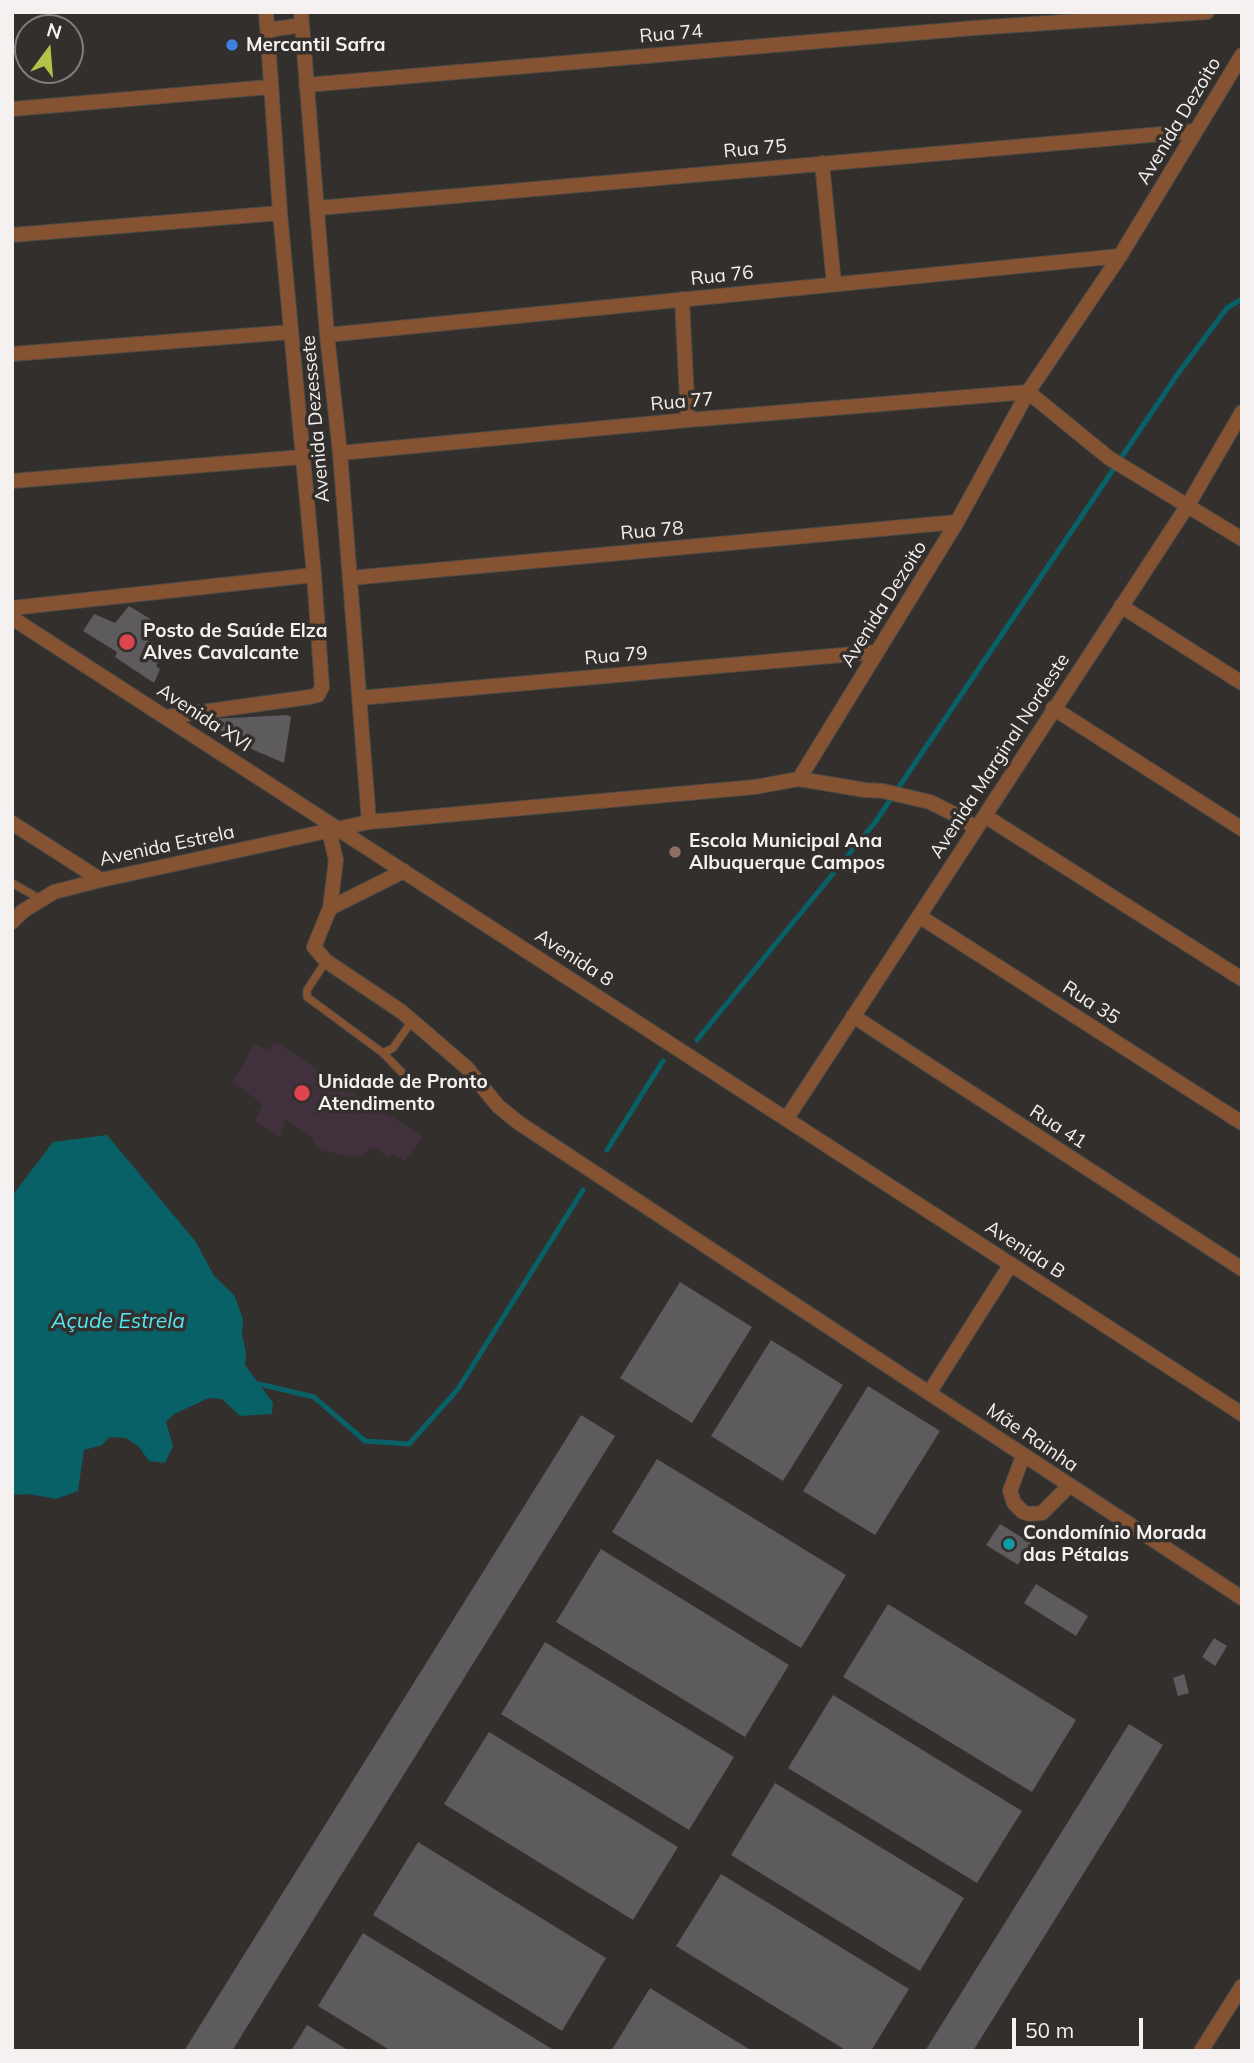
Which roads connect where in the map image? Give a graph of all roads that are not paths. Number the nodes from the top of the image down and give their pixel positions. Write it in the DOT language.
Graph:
graph roads {
  1 [pos="266,12"];
  2 [pos="972,12"];
  3 [pos="1207,12"];
  4 [pos="301,18"];
  5 [pos="974,28"];
  6 [pos="268,30"];
  7 [pos="1242,55"];
  8 [pos="306,85"];
  9 [pos="270,87"];
  10 [pos="12,109"];
  11 [pos="1196,131"];
  12 [pos="822,163"];
  13 [pos="318,208"];
  14 [pos="280,213"];
  15 [pos="12,235"];
  16 [pos="1120,257"];
  17 [pos="834,284"];
  18 [pos="682,299"];
  19 [pos="291,332"];
  20 [pos="327,335"];
  21 [pos="12,354"];
  22 [pos="1028,393"];
  23 [pos="1242,412"];
  24 [pos="688,420"];
  25 [pos="340,453"];
  26 [pos="302,457"];
  27 [pos="12,481"];
  28 [pos="1188,505"];
  29 [pos="957,522"];
  30 [pos="1242,540"];
  31 [pos="314,575"];
  32 [pos="350,578"];
  33 [pos="1121,606"];
  34 [pos="12,607"];
  35 [pos="12,618"];
  36 [pos="876,652"];
  37 [pos="1242,683"];
  38 [pos="359,698"];
  39 [pos="1053,708"];
  40 [pos="166,717"];
  41 [pos="799,779"];
  42 [pos="985,816"];
  43 [pos="369,822"];
  44 [pos="12,823"];
  45 [pos="976,829"];
  46 [pos="1242,829"];
  47 [pos="334,830"];
  48 [pos="404,871"];
  49 [pos="101,880"];
  50 [pos="12,883"];
  51 [pos="40,900"];
  52 [pos="330,908"];
  53 [pos="919,916"];
  54 [pos="12,922"];
  55 [pos="326,961"];
  56 [pos="1242,979"];
  57 [pos="853,1016"];
  58 [pos="412,1021"];
  59 [pos="383,1053"];
  60 [pos="412,1083"];
  61 [pos="787,1118"];
  62 [pos="1242,1123"];
  63 [pos="1010,1264"];
  64 [pos="1242,1269"];
  65 [pos="929,1393"];
  66 [pos="1242,1415"];
  67 [pos="1023,1456"];
  68 [pos="1069,1486"];
  69 [pos="1242,1598"];
  70 [pos="1242,1986"];
  71 [pos="1201,2051"];
  1 -- 6 [label="street, Avenida Dezessete"];
  2 -- 5 [label="street"];
  3 -- 5 [label="street, Rua 74"];
  4 -- 6 [label="street"];
  4 -- 8 [label="street, Avenida Dezessete"];
  5 -- 8 [label="street, Rua 74"];
  6 -- 9 [label="street, Avenida Dezessete"];
  7 -- 11 [label="street, Avenida Dezoito"];
  8 -- 13 [label="street, Avenida Dezessete"];
  9 -- 10 [label="street"];
  9 -- 14 [label="street, Avenida Dezessete"];
  11 -- 12 [label="street, Rua 75"];
  11 -- 16 [label="street, Avenida Dezoito"];
  12 -- 13 [label="street, Rua 75"];
  12 -- 17 [label="street"];
  13 -- 20 [label="street, Avenida Dezessete"];
  14 -- 15 [label="street"];
  14 -- 19 [label="street, Avenida Dezessete"];
  16 -- 17 [label="street, Rua 76"];
  16 -- 22 [label="street, Avenida Dezoito"];
  17 -- 18 [label="street, Rua 76"];
  18 -- 20 [label="street, Rua 76"];
  18 -- 24 [label="street"];
  19 -- 21 [label="street"];
  19 -- 26 [label="street, Avenida Dezessete"];
  20 -- 25 [label="street, Avenida Dezessete"];
  22 -- 24 [label="street, Rua 77"];
  22 -- 28 [label="street"];
  22 -- 29 [label="street, Avenida Dezoito"];
  23 -- 28 [label="street, Avenida Marginal Nordeste"];
  24 -- 25 [label="street, Rua 77"];
  25 -- 32 [label="street, Avenida Dezessete"];
  26 -- 27 [label="street"];
  26 -- 31 [label="street, Avenida Dezessete"];
  28 -- 30 [label="street"];
  28 -- 33 [label="street, Avenida Marginal Nordeste"];
  29 -- 32 [label="street, Rua 78"];
  29 -- 36 [label="street, Avenida Dezoito"];
  31 -- 34 [label="street"];
  31 -- 40 [label="street, Avenida Dezessete"];
  32 -- 38 [label="street, Avenida Dezessete"];
  33 -- 37 [label="street"];
  33 -- 39 [label="street, Avenida Marginal Nordeste"];
  35 -- 40 [label="street, Avenida XVI"];
  36 -- 38 [label="street, Rua 79"];
  36 -- 41 [label="street, Avenida Dezoito"];
  38 -- 43 [label="street, Avenida Dezessete"];
  39 -- 42 [label="street, Avenida Marginal Nordeste"];
  39 -- 46 [label="street"];
  40 -- 47 [label="street, Avenida XVI"];
  41 -- 43 [label="street"];
  41 -- 45 [label="street"];
  42 -- 45 [label="street, Avenida Marginal Nordeste"];
  42 -- 56 [label="street"];
  43 -- 47 [label="street"];
  44 -- 49 [label="street"];
  45 -- 53 [label="street, Avenida Marginal Nordeste"];
  47 -- 48 [label="street, Avenida 8"];
  47 -- 49 [label="street, Avenida Estrela"];
  47 -- 52 [label="street"];
  48 -- 52 [label="street"];
  48 -- 61 [label="street, Avenida 8"];
  49 -- 51 [label="street, Avenida Estrela"];
  50 -- 51 [label="lane"];
  51 -- 54 [label="street, Avenida Estrela"];
  52 -- 55 [label="street"];
  53 -- 57 [label="street, Avenida Marginal Nordeste"];
  53 -- 62 [label="street, Rua 35"];
  55 -- 58 [label="street, Mãe Rainha"];
  55 -- 59 [label="lane"];
  57 -- 61 [label="street, Avenida Marginal Nordeste"];
  57 -- 64 [label="street, Rua 41"];
  58 -- 59 [label="lane"];
  58 -- 65 [label="street, Mãe Rainha"];
  59 -- 60 [label="lane"];
  61 -- 63 [label="street, Avenida B"];
  63 -- 65 [label="street"];
  63 -- 66 [label="street, Avenida B"];
  65 -- 67 [label="street, Mãe Rainha"];
  67 -- 68 [label="street, Mãe Rainha"];
  67 -- 68 [label="street"];
  68 -- 69 [label="street, Mãe Rainha"];
  70 -- 71 [label="street"];
}
